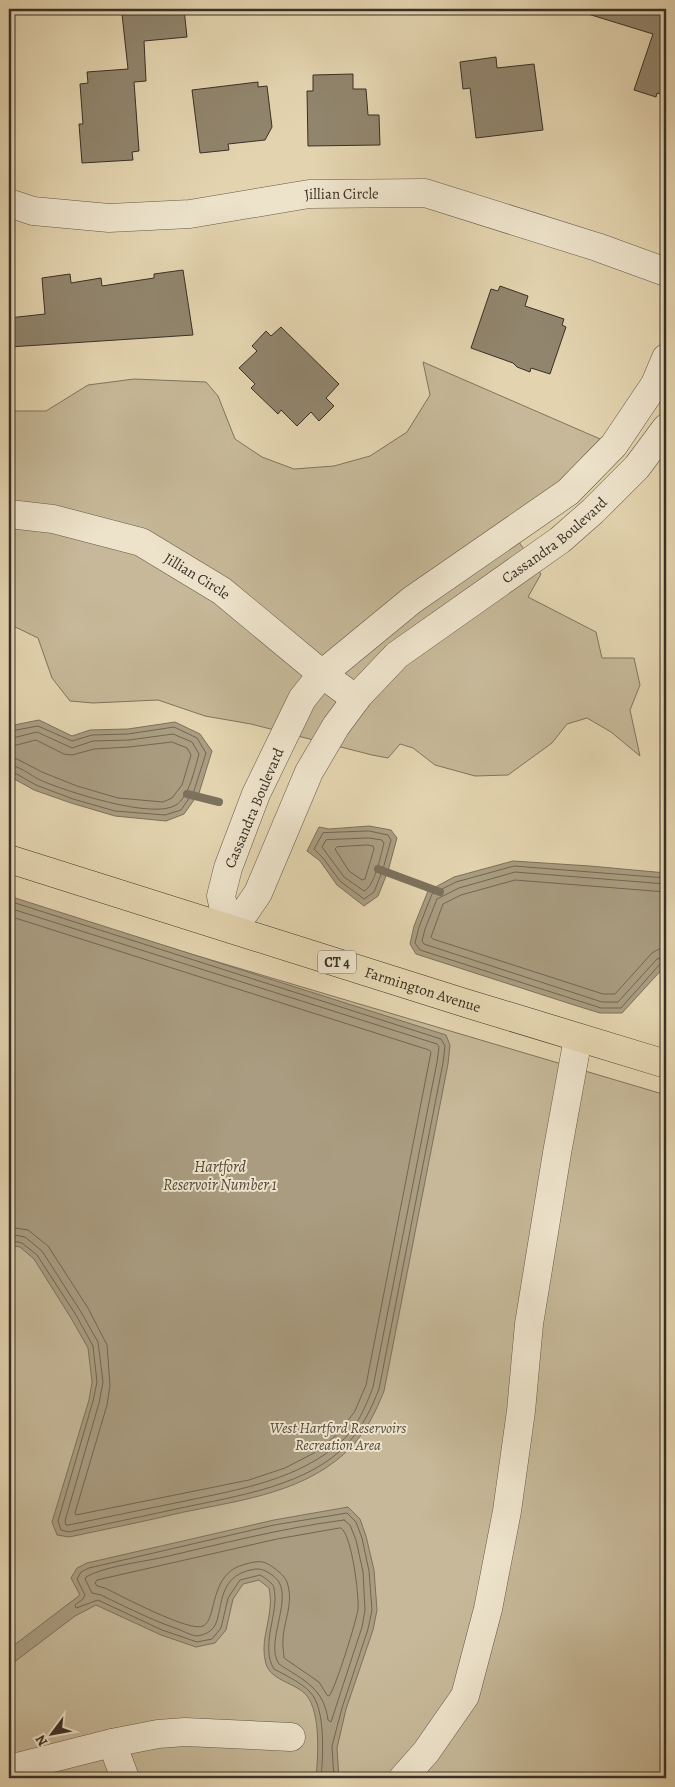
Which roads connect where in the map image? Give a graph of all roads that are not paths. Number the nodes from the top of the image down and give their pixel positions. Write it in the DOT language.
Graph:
graph roads {
  1 [pos="9,204"];
  2 [pos="666,272"];
  3 [pos="666,358"];
  4 [pos="666,428"];
  5 [pos="9,514"];
  6 [pos="322,674"];
  7 [pos="356,699"];
  8 [pos="9,859"];
  9 [pos="228,927"];
  10 [pos="578,1038"];
  11 [pos="666,1064"];
  12 [pos="291,1737"];
  13 [pos="112,1743"];
  14 [pos="9,1773"];
  15 [pos="125,1778"];
  16 [pos="403,1778"];
  1 -- 2 [label="street, Jillian Circle"];
  3 -- 6 [label="street, Cassandra Boulevard"];
  4 -- 7 [label="street, Cassandra Boulevard"];
  5 -- 6 [label="street, Jillian Circle"];
  6 -- 7 [label="street, Jillian Circle"];
  6 -- 9 [label="street, Cassandra Boulevard"];
  7 -- 9 [label="street, Cassandra Boulevard"];
  8 -- 9 [label="main road, Farmington Avenue / CT 4"];
  9 -- 10 [label="main road, Farmington Avenue / CT 4"];
  10 -- 11 [label="main road, Farmington Avenue / CT 4"];
  10 -- 16 [label="street"];
  12 -- 13 [label="street"];
  13 -- 14 [label="street"];
  13 -- 15 [label="street"];
}
